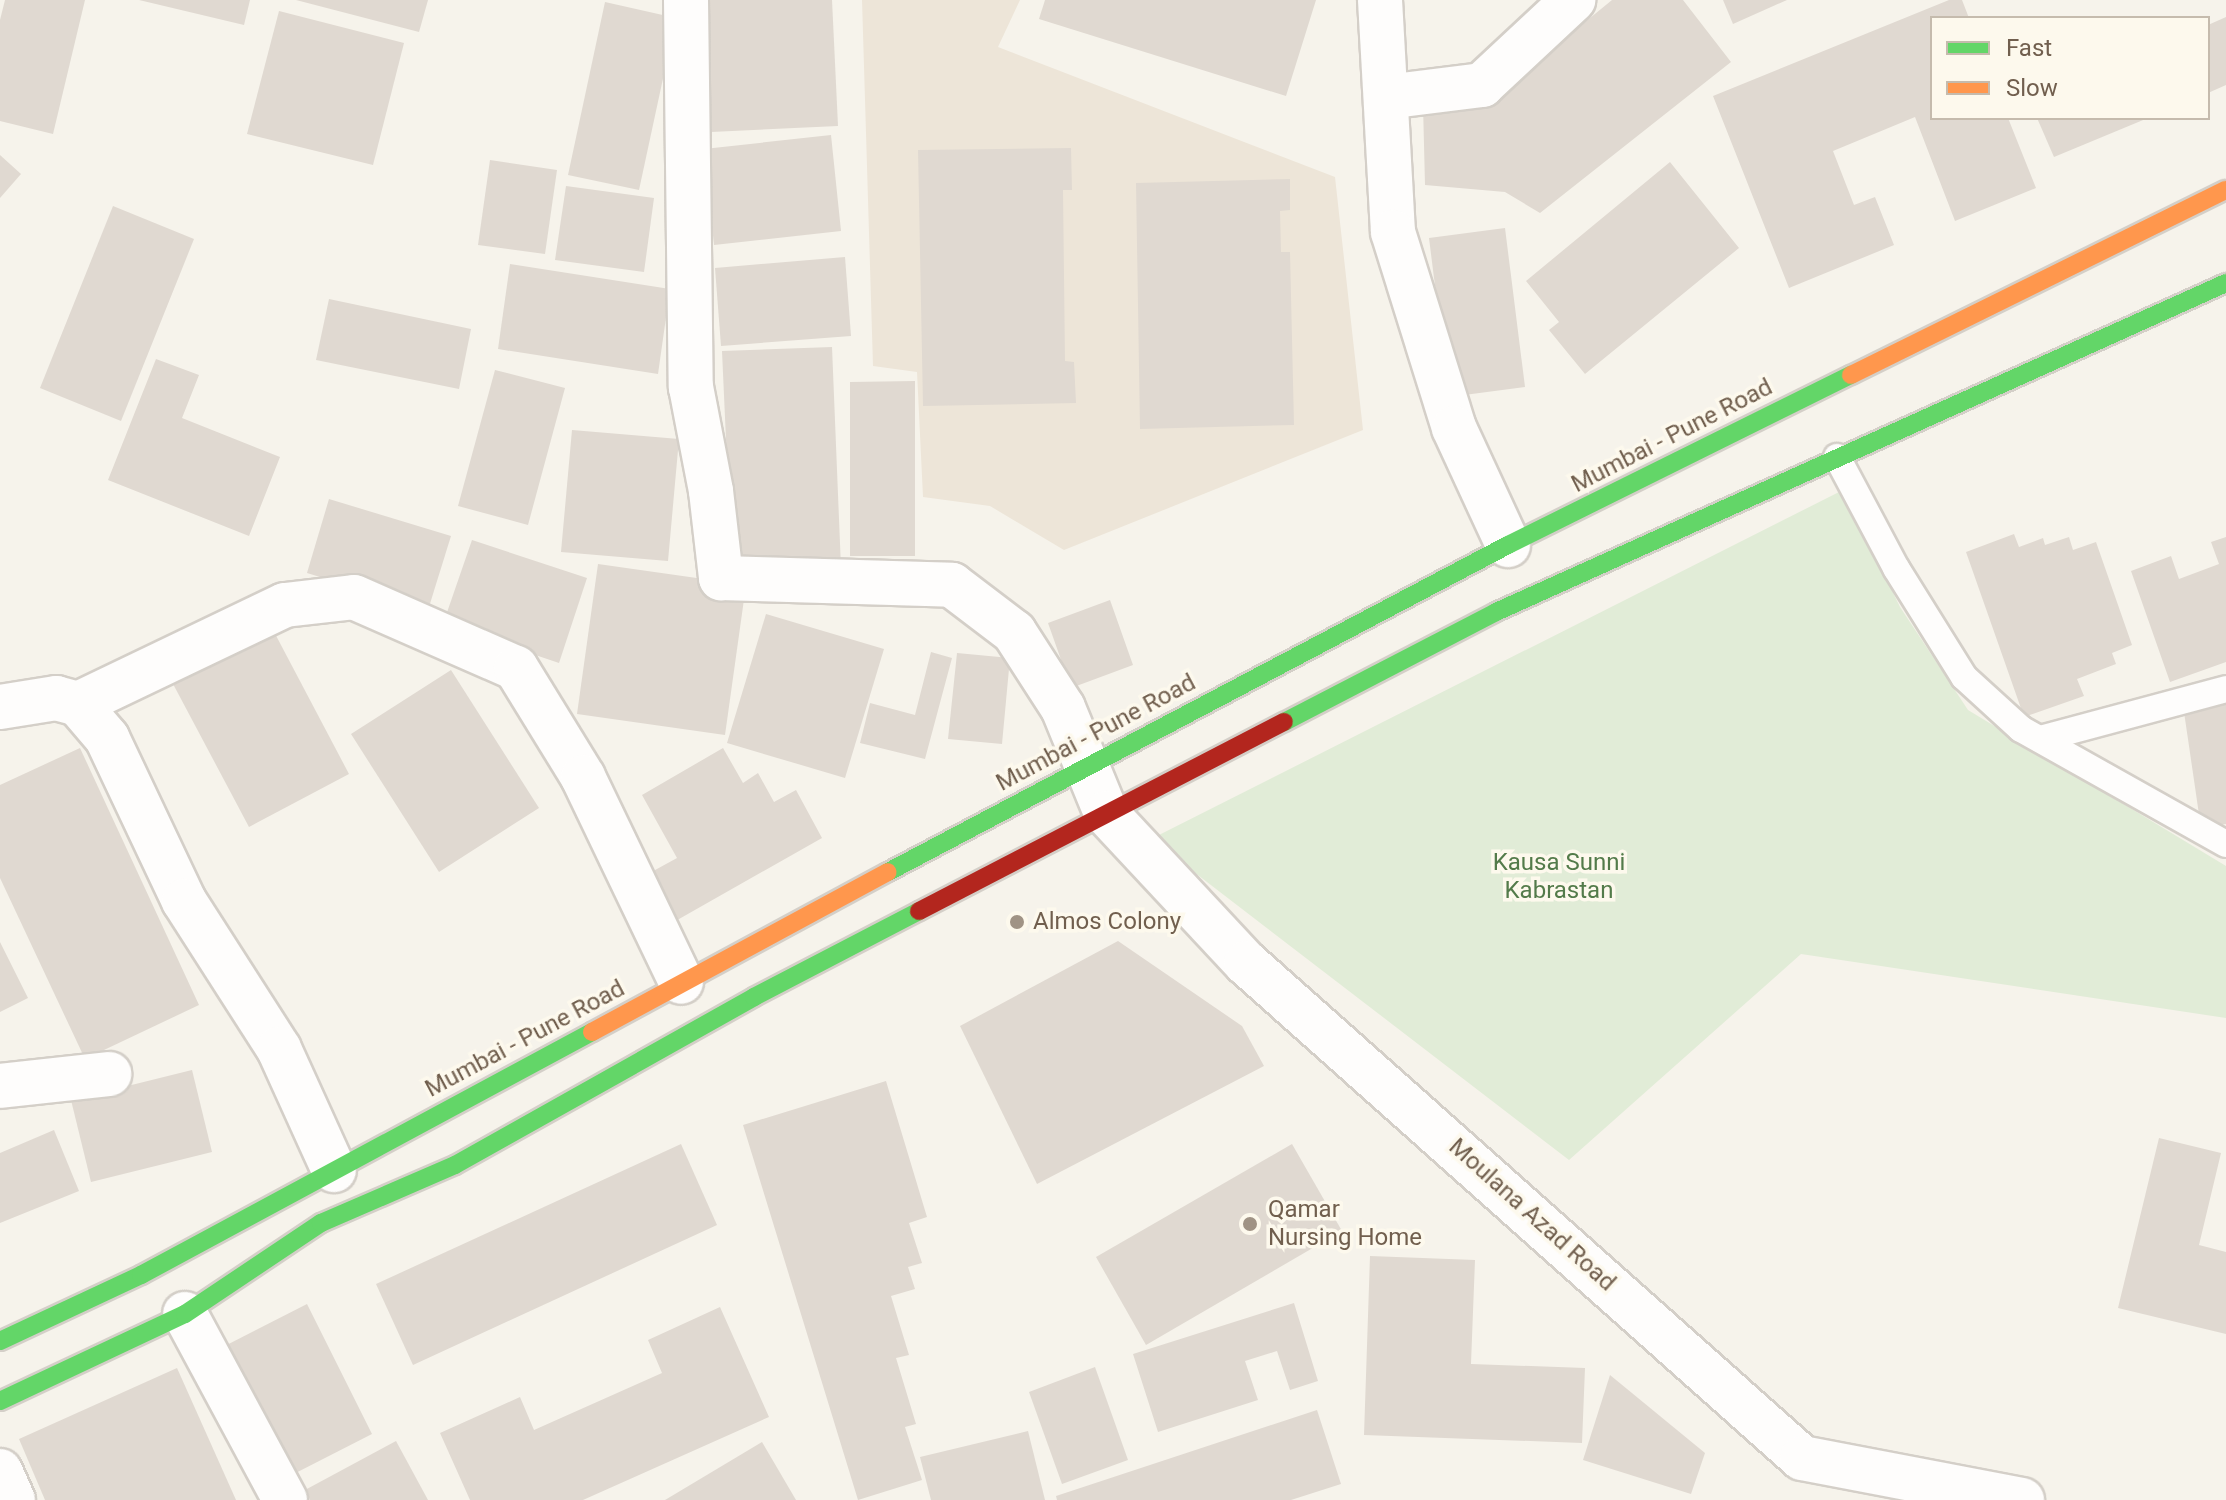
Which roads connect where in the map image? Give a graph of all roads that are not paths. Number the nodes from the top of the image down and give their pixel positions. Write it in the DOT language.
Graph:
graph roads {
  1 [pos="686,0"];
  2 [pos="1380,0"];
  3 [pos="1573,0"];
  4 [pos="1386,97"];
  5 [pos="2226,190"];
  6 [pos="2226,283"];
  7 [pos="1837,457"];
  8 [pos="1508,545"];
  9 [pos="2226,689"];
  10 [pos="78,704"];
  11 [pos="0,707"];
  12 [pos="2040,739"];
  13 [pos="1086,765"];
  14 [pos="1106,813"];
  15 [pos="2226,844"];
  16 [pos="681,982"];
  17 [pos="109,1074"];
  18 [pos="0,1086"];
  19 [pos="334,1170"];
  20 [pos="185,1314"];
  21 [pos="0,1341"];
  22 [pos="0,1401"];
  23 [pos="0,1471"];
  24 [pos="13,1500"];
  25 [pos="285,1500"];
  26 [pos="2022,1500"];
  1 -- 13 [label="street"];
  2 -- 4 [label="street"];
  3 -- 4 [label="street"];
  4 -- 8 [label="street"];
  5 -- 8 [label="main road, Mumbai - Pune Road"];
  6 -- 7 [label="main road"];
  7 -- 12 [label="lane"];
  7 -- 14 [label="main road"];
  8 -- 13 [label="main road, Mumbai - Pune Road"];
  9 -- 12 [label="lane"];
  10 -- 11 [label="street"];
  10 -- 16 [label="street"];
  10 -- 19 [label="street"];
  12 -- 15 [label="lane"];
  13 -- 14 [label="street"];
  13 -- 16 [label="main road, Mumbai - Pune Road"];
  14 -- 20 [label="main road"];
  14 -- 26 [label="street, Moulana Azad Road"];
  16 -- 19 [label="main road, Mumbai - Pune Road"];
  17 -- 18 [label="street"];
  19 -- 21 [label="main road, Mumbai - Pune Road"];
  20 -- 22 [label="main road"];
  20 -- 25 [label="street"];
  23 -- 24 [label="street"];
}
